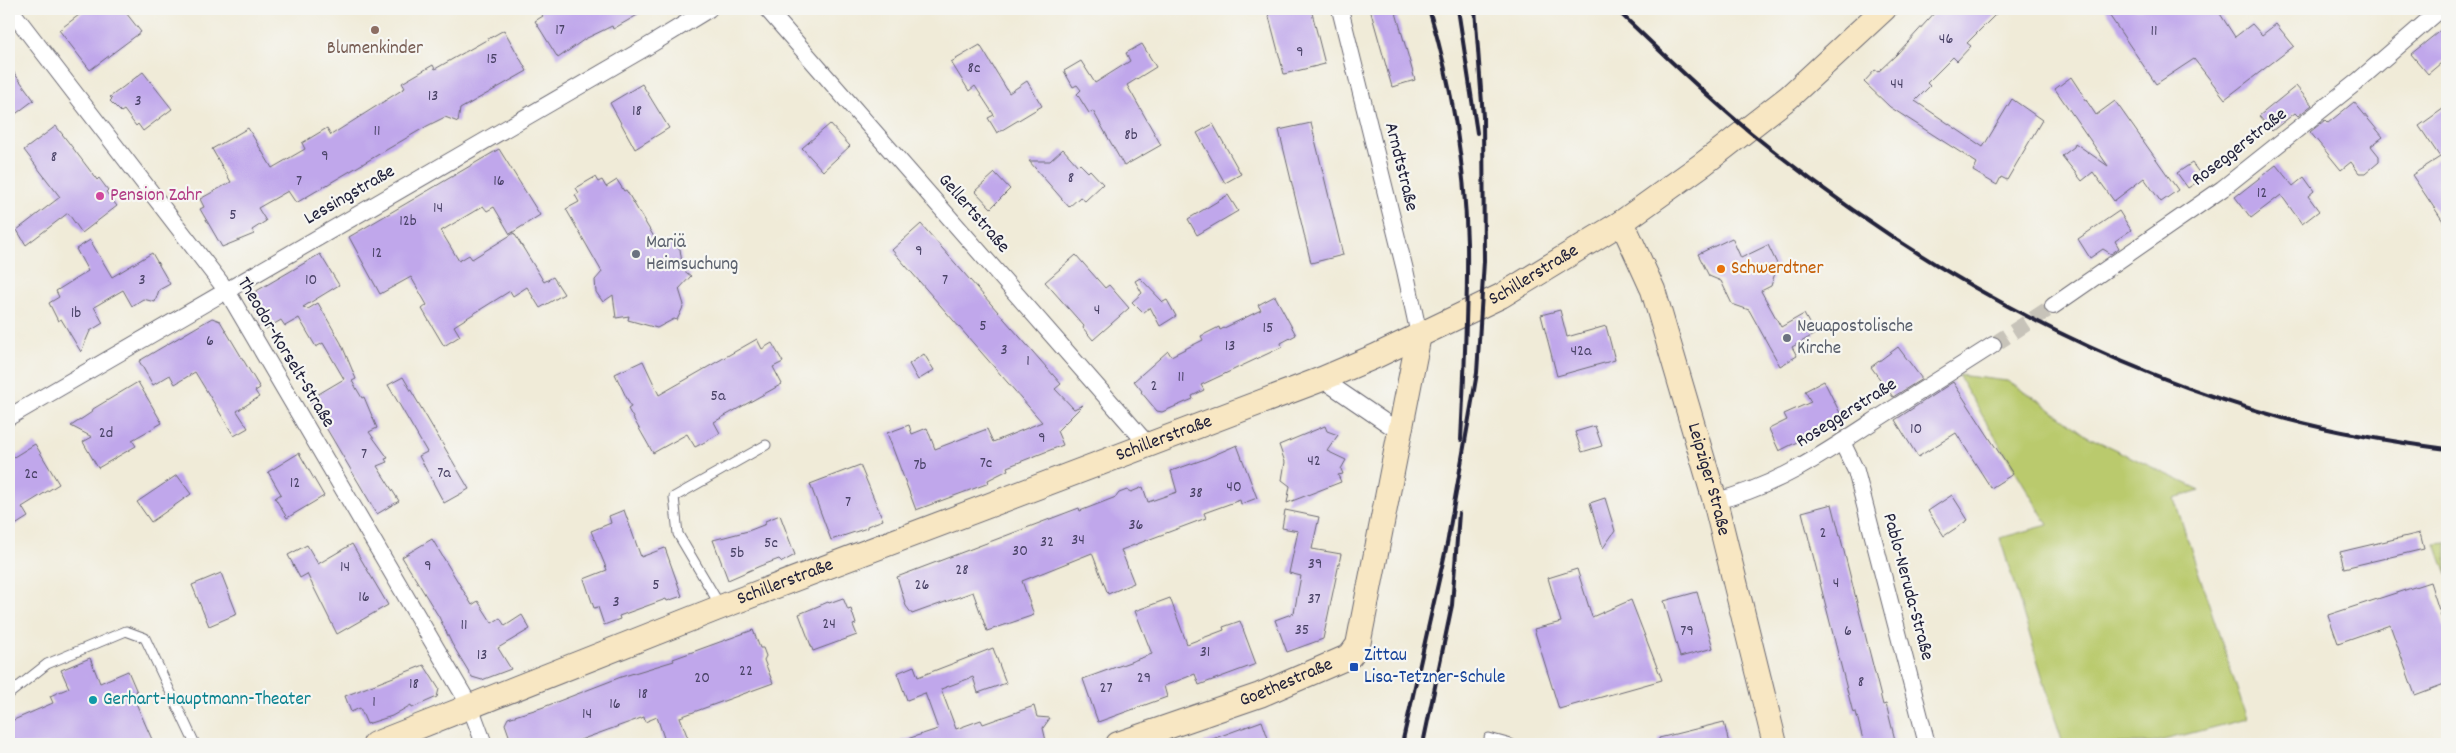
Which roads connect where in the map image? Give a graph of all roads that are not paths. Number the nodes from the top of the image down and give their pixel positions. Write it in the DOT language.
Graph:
graph roads {
  1 [pos="10,9"];
  2 [pos="709,9"];
  3 [pos="767,9"];
  4 [pos="1340,9"];
  5 [pos="1884,9"];
  6 [pos="2441,9"];
  7 [pos="1622,222"];
  8 [pos="227,291"];
  9 [pos="2053,306"];
  10 [pos="1419,335"];
  11 [pos="1993,345"];
  12 [pos="1322,379"];
  13 [pos="9,417"];
  14 [pos="1401,433"];
  15 [pos="1842,442"];
  16 [pos="766,445"];
  17 [pos="1149,446"];
  18 [pos="1715,501"];
  19 [pos="721,608"];
  20 [pos="9,694"];
  21 [pos="470,706"];
  22 [pos="1488,738"];
  23 [pos="195,744"];
  24 [pos="375,744"];
  25 [pos="484,744"];
  26 [pos="1118,744"];
  27 [pos="1511,744"];
  28 [pos="1775,744"];
  29 [pos="1927,744"];
  1 -- 8 [label="street, Theodor-Korselt-Straße"];
  2 -- 8 [label="street, Lessingstraße"];
  3 -- 17 [label="street, Gellertstraße"];
  4 -- 10 [label="street, Arndtstraße"];
  5 -- 7 [label="main road, Schillerstraße"];
  6 -- 9 [label="street, Roseggerstraße"];
  7 -- 10 [label="main road, Schillerstraße"];
  7 -- 18 [label="main road, Leipziger Straße"];
  8 -- 13 [label="street, Lessingstraße"];
  8 -- 21 [label="street, Theodor-Korselt-Straße"];
  10 -- 12 [label="main road, Schillerstraße"];
  10 -- 14 [label="main road, Goethestraße"];
  11 -- 15 [label="street, Roseggerstraße"];
  12 -- 14 [label="street"];
  12 -- 17 [label="main road, Schillerstraße"];
  14 -- 26 [label="main road, Goethestraße"];
  15 -- 18 [label="street, Roseggerstraße"];
  15 -- 29 [label="street, Pablo-Neruda-Straße"];
  16 -- 19 [label="lane"];
  17 -- 19 [label="main road, Schillerstraße"];
  18 -- 28 [label="main road, Leipziger Straße"];
  19 -- 21 [label="main road, Schillerstraße"];
  20 -- 23 [label="lane"];
  21 -- 24 [label="main road, Schillerstraße"];
  21 -- 25 [label="street, Theodor-Korselt-Straße"];
  22 -- 27 [label="lane"];
}
